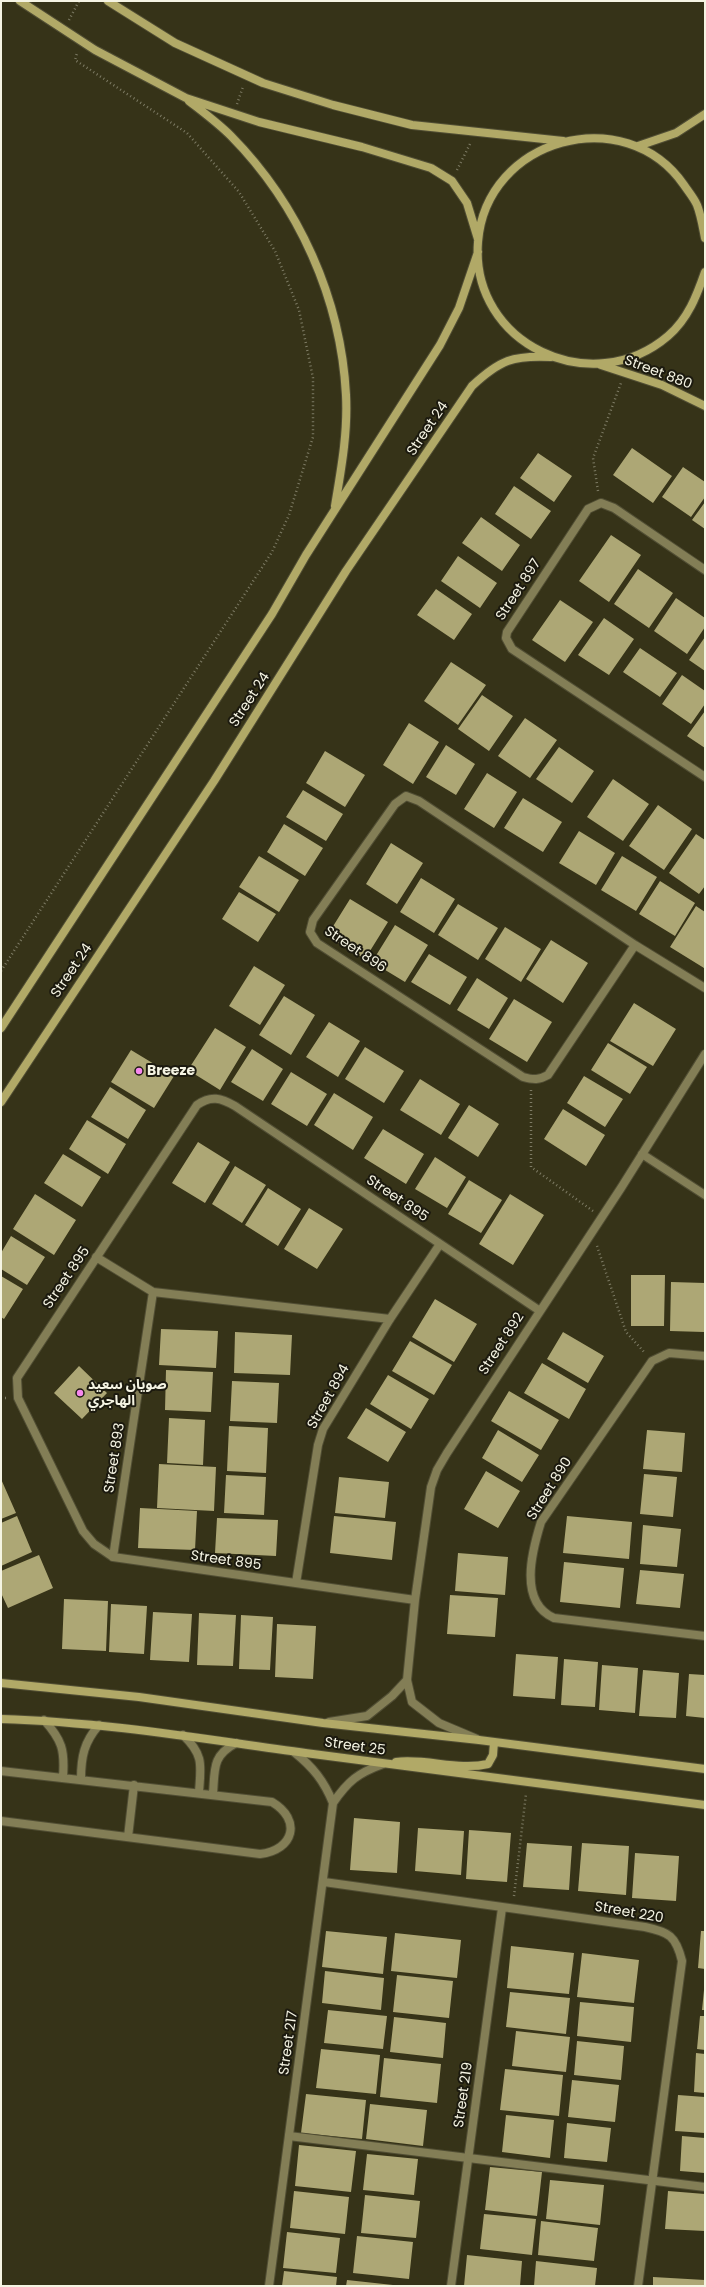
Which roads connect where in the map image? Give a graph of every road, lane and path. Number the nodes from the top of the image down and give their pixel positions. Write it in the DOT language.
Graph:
graph roads {
  1 [pos="20,1"];
  2 [pos="79,1"];
  3 [pos="108,1"];
  4 [pos="64,30"];
  5 [pos="82,42"];
  6 [pos="247,76"];
  7 [pos="186,98"];
  8 [pos="234,114"];
  9 [pos="705,114"];
  10 [pos="476,133"];
  11 [pos="563,141"];
  12 [pos="638,146"];
  13 [pos="452,181"];
  14 [pos="705,238"];
  15 [pos="478,240"];
  16 [pos="478,252"];
  17 [pos="705,272"];
  18 [pos="551,357"];
  19 [pos="600,365"];
  20 [pos="624,373"];
  21 [pos="705,406"];
  22 [pos="600,503"];
  23 [pos="334,511"];
  24 [pos="705,570"];
  25 [pos="705,777"];
  26 [pos="635,945"];
  27 [pos="1,971"];
  28 [pos="705,988"];
  29 [pos="1,1028"];
  30 [pos="705,1054"];
  31 [pos="531,1080"];
  32 [pos="1,1102"];
  33 [pos="642,1154"];
  34 [pos="705,1195"];
  35 [pos="602,1217"];
  36 [pos="592,1232"];
  37 [pos="440,1244"];
  38 [pos="96,1257"];
  39 [pos="153,1292"];
  40 [pos="540,1311"];
  41 [pos="390,1319"];
  42 [pos="705,1356"];
  43 [pos="652,1361"];
  44 [pos="113,1557"];
  45 [pos="296,1583"];
  46 [pos="415,1600"];
  47 [pos="705,1636"];
  48 [pos="407,1680"];
  49 [pos="1,1683"];
  50 [pos="1,1720"];
  51 [pos="44,1720"];
  52 [pos="323,1723"];
  53 [pos="99,1725"];
  54 [pos="183,1735"];
  55 [pos="479,1740"];
  56 [pos="494,1742"];
  57 [pos="236,1743"];
  58 [pos="294,1752"];
  59 [pos="383,1764"];
  60 [pos="705,1769"];
  61 [pos="1,1771"];
  62 [pos="63,1777"];
  63 [pos="80,1779"];
  64 [pos="527,1782"];
  65 [pos="134,1784"];
  66 [pos="199,1792"];
  67 [pos="213,1794"];
  68 [pos="333,1803"];
  69 [pos="705,1805"];
  70 [pos="1,1821"];
  71 [pos="128,1837"];
  72 [pos="324,1882"];
  73 [pos="502,1908"];
  74 [pos="512,1909"];
  75 [pos="290,2136"];
  76 [pos="468,2158"];
  77 [pos="652,2181"];
  78 [pos="705,2187"];
  79 [pos="269,2286"];
  80 [pos="451,2286"];
  81 [pos="638,2286"];
  1 -- 4 [label="street"];
  2 -- 4 [label="path"];
  3 -- 6 [label="street"];
  4 -- 5 [label="street"];
  5 -- 7 [label="street"];
  5 -- 27 [label="path"];
  6 -- 8 [label="path"];
  6 -- 10 [label="street"];
  7 -- 8 [label="street"];
  7 -- 23 [label="street"];
  8 -- 13 [label="street"];
  9 -- 12 [label="street"];
  10 -- 11 [label="street"];
  10 -- 13 [label="path"];
  11 -- 12 [label="street"];
  11 -- 15 [label="street"];
  12 -- 14 [label="street"];
  13 -- 15 [label="street"];
  15 -- 16 [label="street"];
  16 -- 18 [label="street"];
  16 -- 23 [label="street, Street 24"];
  17 -- 19 [label="street"];
  18 -- 19 [label="street"];
  18 -- 32 [label="street, Street 24"];
  19 -- 20 [label="street, Street 880"];
  20 -- 21 [label="street, Street 880"];
  20 -- 22 [label="path"];
  22 -- 24 [label="street"];
  22 -- 25 [label="street, Street 897"];
  23 -- 29 [label="street, Street 24"];
  26 -- 28 [label="street, Street 896"];
  26 -- 31 [label="street"];
  26 -- 31 [label="street, Street 896"];
  30 -- 33 [label="street, Street 892"];
  31 -- 35 [label="path"];
  33 -- 34 [label="street"];
  33 -- 35 [label="street, Street 892"];
  35 -- 36 [label="street, Street 892"];
  36 -- 40 [label="street, Street 892"];
  36 -- 43 [label="path"];
  37 -- 38 [label="street, Street 895"];
  37 -- 40 [label="street, Street 895"];
  37 -- 41 [label="street, Street 894"];
  38 -- 39 [label="street"];
  38 -- 44 [label="street, Street 895"];
  39 -- 41 [label="street"];
  39 -- 44 [label="street, Street 893"];
  40 -- 46 [label="street, Street 892"];
  41 -- 45 [label="street, Street 894"];
  42 -- 43 [label="street"];
  43 -- 47 [label="street, Street 890"];
  44 -- 45 [label="street, Street 895"];
  45 -- 46 [label="street, Street 895"];
  46 -- 48 [label="street, Street 892"];
  48 -- 52 [label="street"];
  48 -- 55 [label="street, Street 892"];
  49 -- 52 [label="street, Street 25"];
  50 -- 51 [label="street, Street 25"];
  51 -- 53 [label="street, Street 25"];
  51 -- 62 [label="street"];
  52 -- 55 [label="street, Street 25"];
  53 -- 54 [label="street, Street 25"];
  53 -- 63 [label="street"];
  54 -- 57 [label="street, Street 25"];
  54 -- 66 [label="street"];
  55 -- 56 [label="street, Street 25"];
  56 -- 59 [label="street"];
  56 -- 60 [label="street, Street 25"];
  57 -- 58 [label="street, Street 25"];
  57 -- 67 [label="street"];
  58 -- 59 [label="street, Street 25"];
  58 -- 68 [label="street, Street 217"];
  59 -- 64 [label="street, Street 25"];
  59 -- 68 [label="street, Street 217"];
  61 -- 62 [label="street"];
  62 -- 63 [label="street"];
  63 -- 65 [label="street"];
  64 -- 69 [label="street, Street 25"];
  64 -- 74 [label="path"];
  65 -- 66 [label="street"];
  65 -- 71 [label="street"];
  66 -- 67 [label="street"];
  67 -- 71 [label="street"];
  68 -- 72 [label="street, Street 217"];
  70 -- 71 [label="street"];
  72 -- 73 [label="street, Street 220"];
  72 -- 75 [label="street, Street 217"];
  73 -- 74 [label="street, Street 220"];
  73 -- 76 [label="street, Street 219"];
  74 -- 77 [label="street, Street 220"];
  75 -- 76 [label="street"];
  75 -- 79 [label="street, Street 217"];
  76 -- 77 [label="street"];
  76 -- 80 [label="street, Street 219"];
  77 -- 78 [label="street"];
  77 -- 81 [label="street, Street 220"];
}
